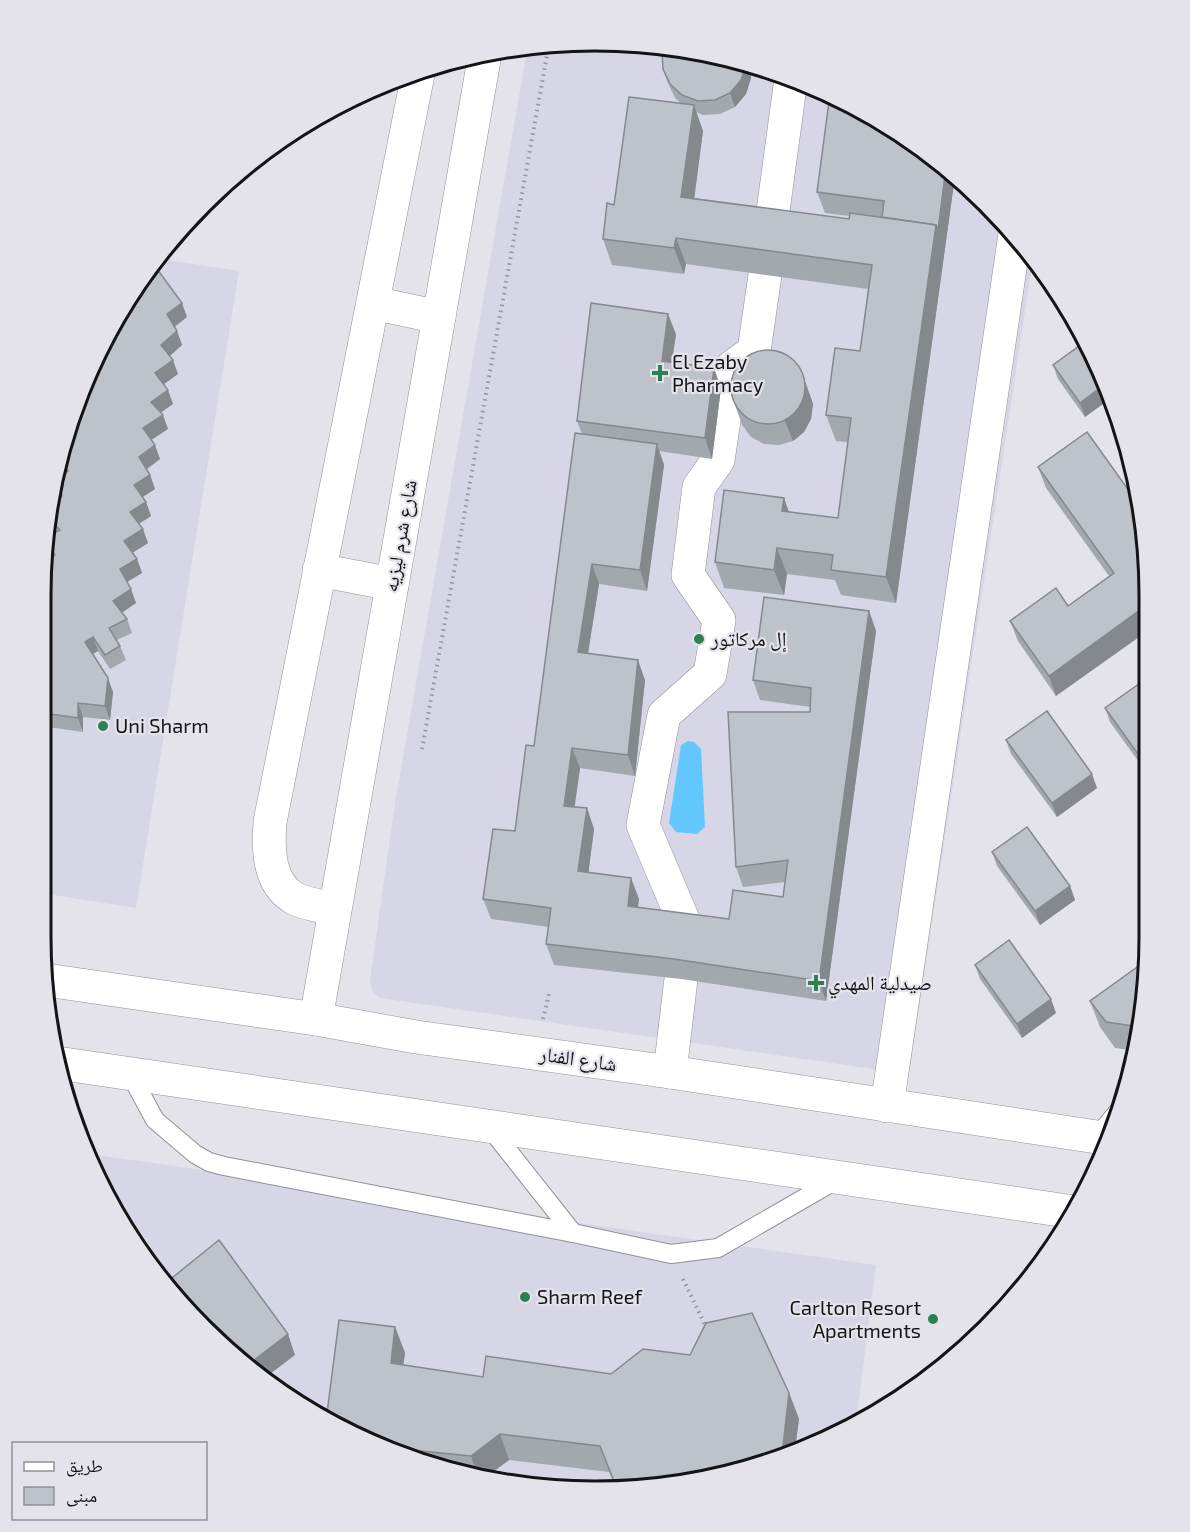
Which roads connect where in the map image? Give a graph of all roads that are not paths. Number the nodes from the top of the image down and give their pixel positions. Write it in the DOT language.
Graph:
graph roads {
  1 [pos="484,62"];
  2 [pos="417,81"];
  3 [pos="790,87"];
  4 [pos="770,233"];
  5 [pos="1013,247"];
  6 [pos="765,275"];
  7 [pos="373,303"];
  8 [pos="439,317"];
  9 [pos="319,570"];
  10 [pos="392,584"];
  11 [pos="334,909"];
  12 [pos="689,934"];
  13 [pos="681,979"];
  14 [pos="53,981"];
  15 [pos="316,1019"];
  16 [pos="67,1064"];
  17 [pos="670,1072"];
  18 [pos="130,1074"];
  19 [pos="887,1106"];
  20 [pos="488,1126"];
  21 [pos="1101,1138"];
  22 [pos="839,1178"];
  23 [pos="1065,1211"];
  24 [pos="573,1233"];
  1 -- 8 [label="street, شارع شرم ليزيه"];
  2 -- 7 [label="street"];
  3 -- 4 [label="street"];
  5 -- 19 [label="street"];
  6 -- 12 [label="street"];
  7 -- 8 [label="street"];
  7 -- 9 [label="street"];
  8 -- 10 [label="street, شارع شرم ليزيه"];
  9 -- 10 [label="street"];
  9 -- 11 [label="street"];
  10 -- 11 [label="street, شارع شرم ليزيه"];
  11 -- 15 [label="street, شارع شرم ليزيه"];
  13 -- 17 [label="street"];
  14 -- 15 [label="street, شارع الفنار"];
  15 -- 17 [label="street, شارع الفنار"];
  16 -- 18 [label="street"];
  17 -- 19 [label="street, شارع الفنار"];
  18 -- 20 [label="street"];
  18 -- 24 [label="lane"];
  19 -- 21 [label="street, شارع الفنار"];
  20 -- 22 [label="street"];
  20 -- 24 [label="lane"];
  22 -- 23 [label="street"];
  22 -- 24 [label="lane"];
}
